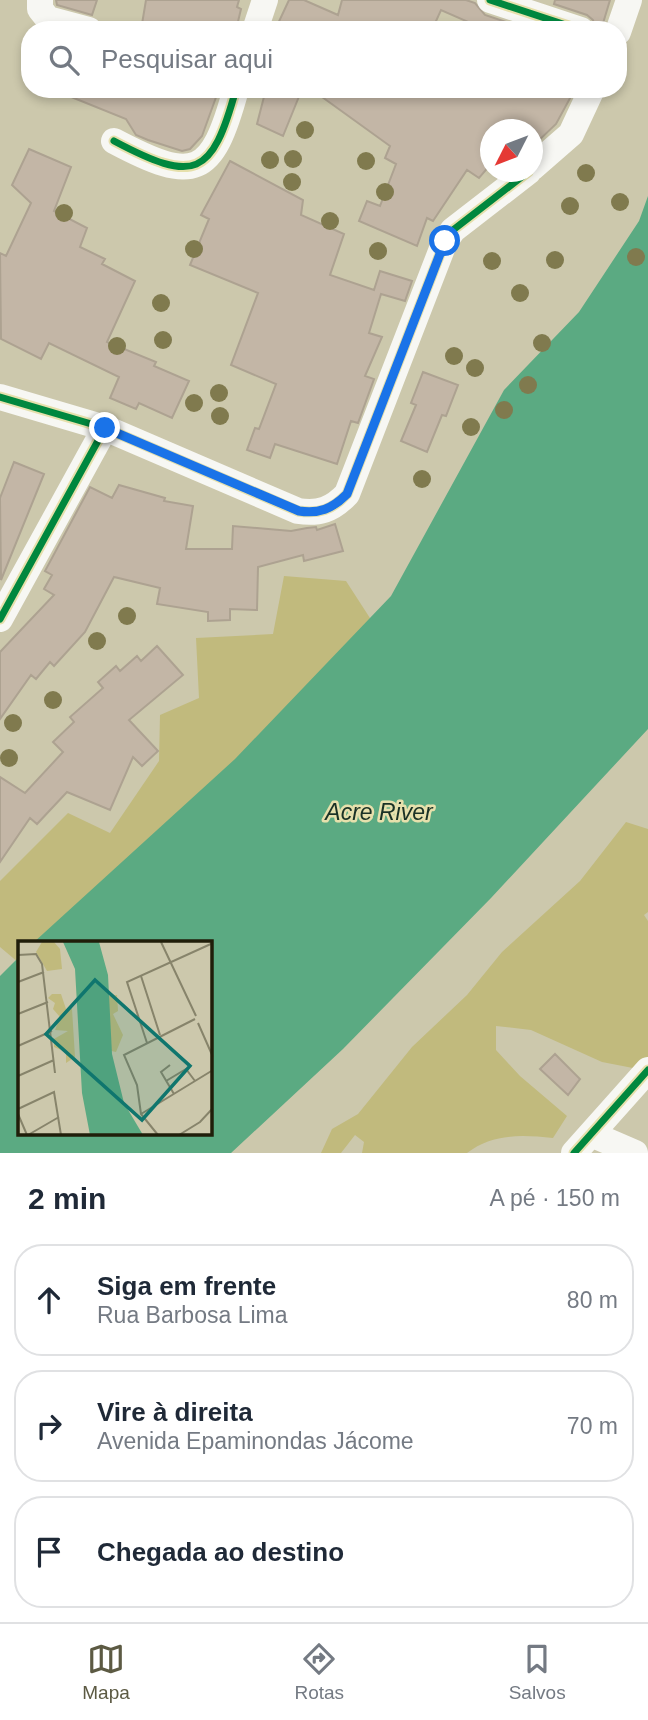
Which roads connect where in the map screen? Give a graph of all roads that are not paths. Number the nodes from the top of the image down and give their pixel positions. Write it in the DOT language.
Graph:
graph roads {
  1 [pos="265,0"];
  2 [pos="490,0"];
  3 [pos="629,0"];
  4 [pos="40,4"];
  5 [pos="55,21"];
  6 [pos="258,21"];
  7 [pos="554,21"];
  8 [pos="622,21"];
  9 [pos="234,98"];
  10 [pos="588,98"];
  11 [pos="114,141"];
  12 [pos="543,159"];
  13 [pos="515,182"];
  14 [pos="0,397"];
  15 [pos="105,428"];
  16 [pos="0,619"];
  17 [pos="648,1070"];
  18 [pos="582,1143"];
  19 [pos="635,1153"];
  1 -- 6 [label="street"];
  2 -- 7 [label="street"];
  3 -- 8 [label="street"];
  4 -- 5 [label="street"];
  9 -- 11 [label="street"];
  10 -- 12 [label="street"];
  13 -- 15 [label="street"];
  14 -- 15 [label="street"];
  15 -- 16 [label="street"];
  17 -- 18 [label="street"];
  18 -- 19 [label="street"];
}
